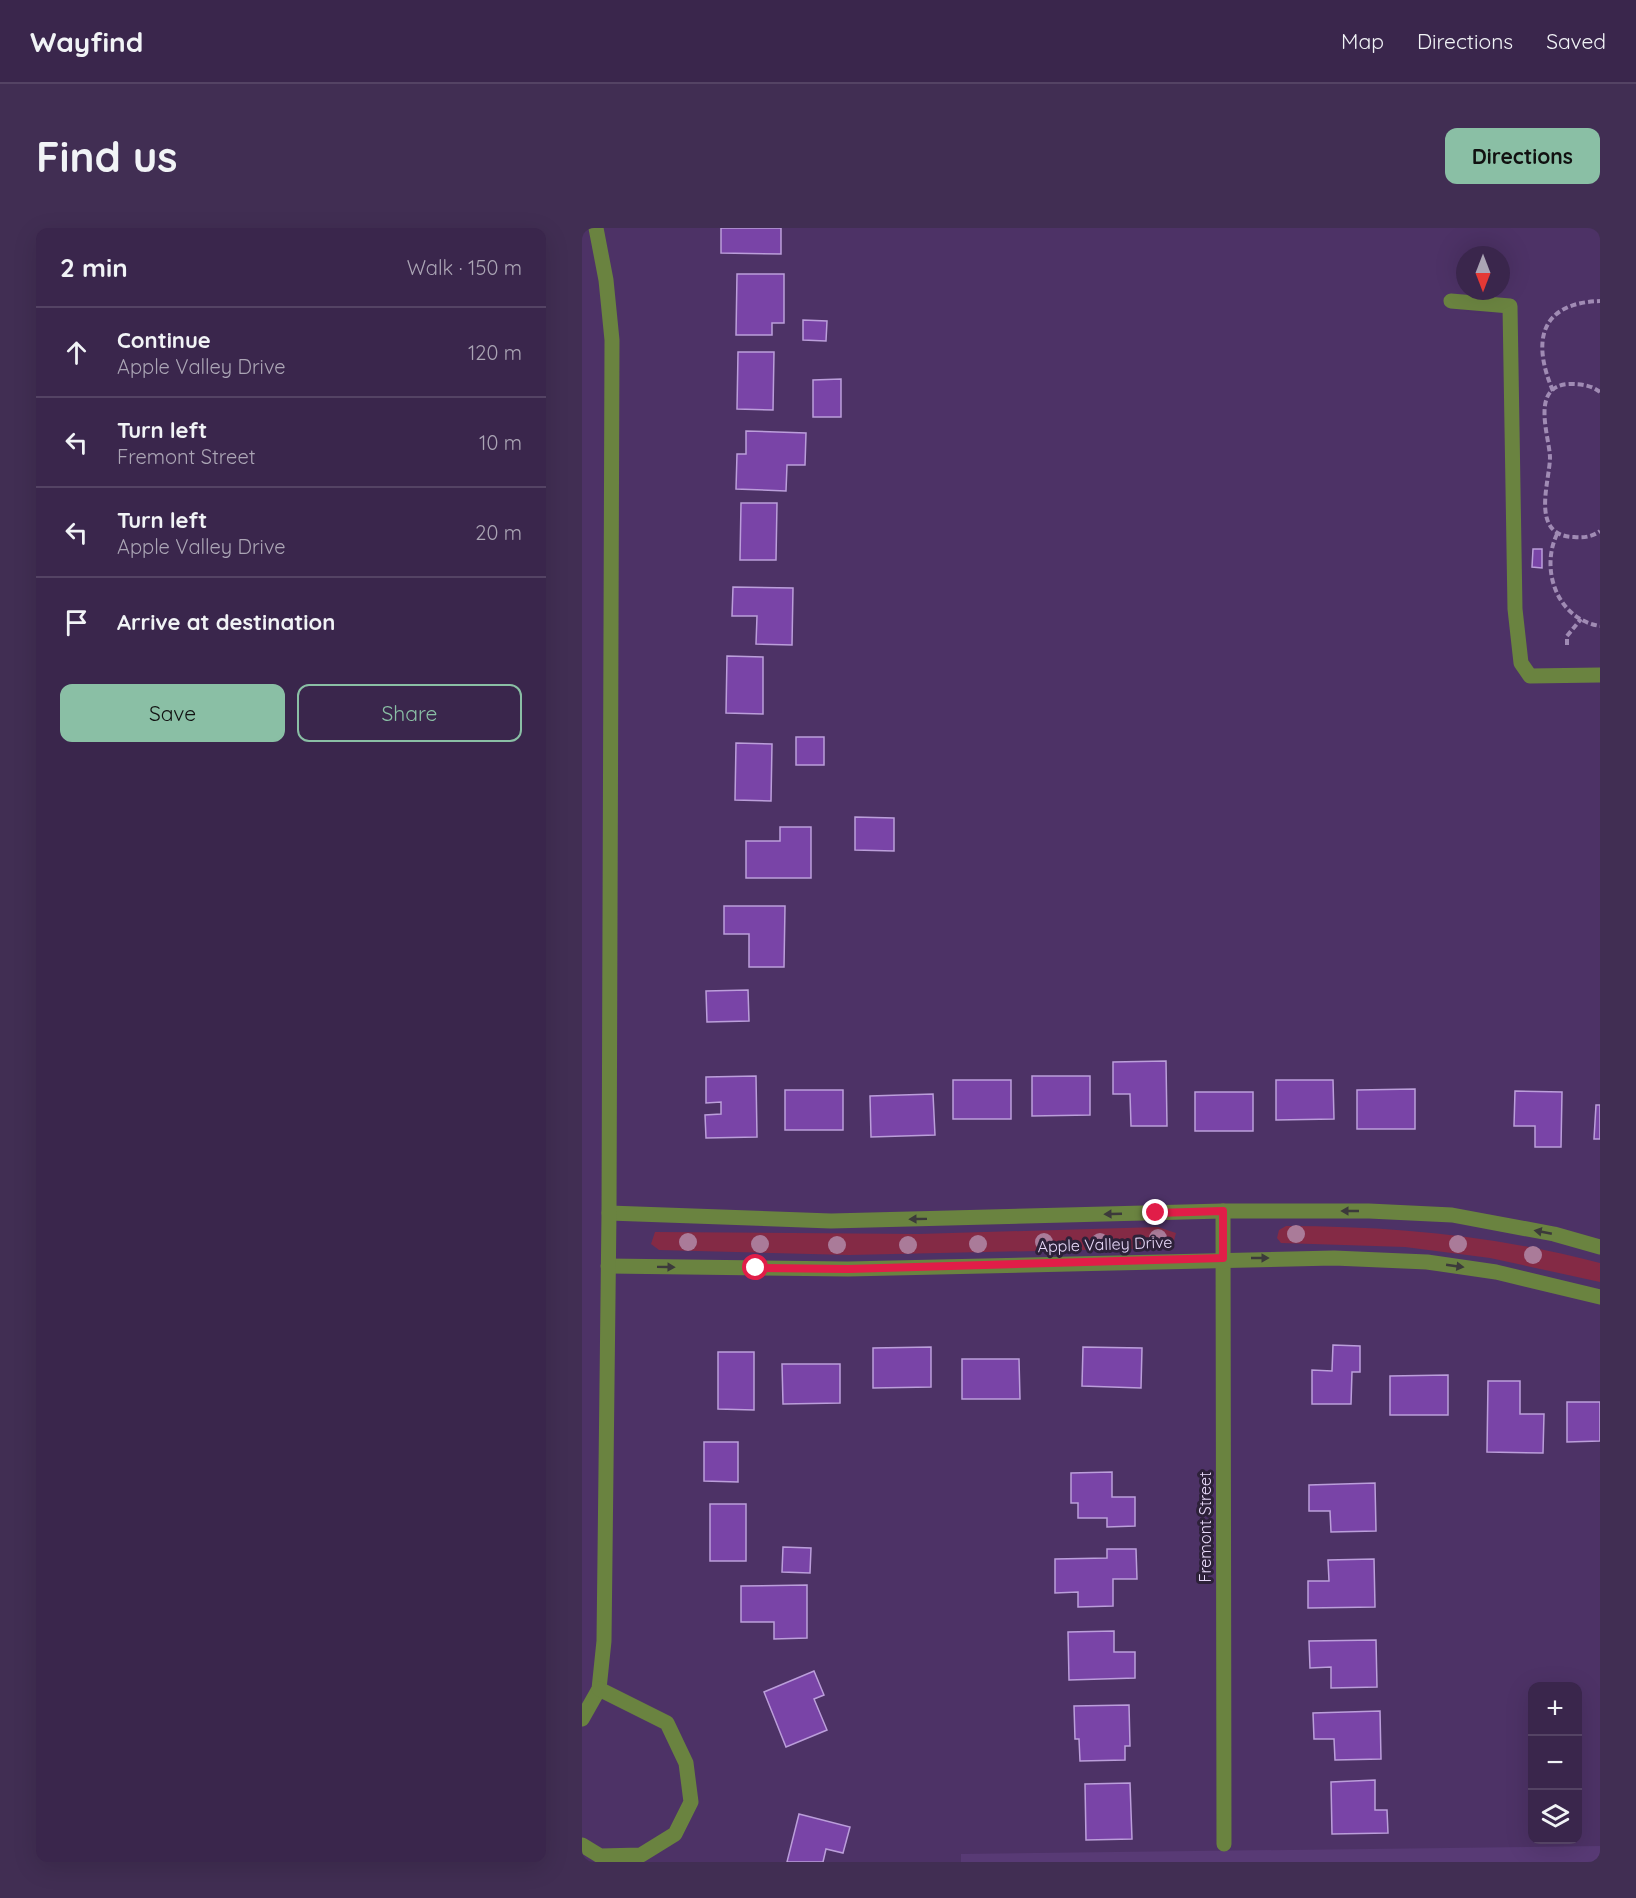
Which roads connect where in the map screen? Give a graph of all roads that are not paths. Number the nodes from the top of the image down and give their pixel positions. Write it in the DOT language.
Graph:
graph roads {
  1 [pos="596,228"];
  2 [pos="1451,302"];
  3 [pos="1600,675"];
  4 [pos="1223,1211"];
  5 [pos="609,1213"];
  6 [pos="1600,1247"];
  7 [pos="1223,1258"];
  8 [pos="608,1266"];
  9 [pos="1600,1297"];
  10 [pos="599,1689"];
  11 [pos="582,1719"];
  12 [pos="1224,1844"];
  13 [pos="582,1845"];
  1 -- 5 [label="street"];
  2 -- 3 [label="street"];
  4 -- 5 [label="street, Apple Valley Drive, one-way"];
  6 -- 4 [label="street, Apple Valley Drive, one-way"];
  4 -- 7 [label="street, Fremont Street"];
  5 -- 8 [label="street"];
  8 -- 7 [label="street, Apple Valley Drive, one-way"];
  7 -- 9 [label="street, Apple Valley Drive, one-way"];
  7 -- 12 [label="street, Fremont Street"];
  8 -- 10 [label="street"];
  10 -- 11 [label="street"];
  10 -- 13 [label="street"];
}
